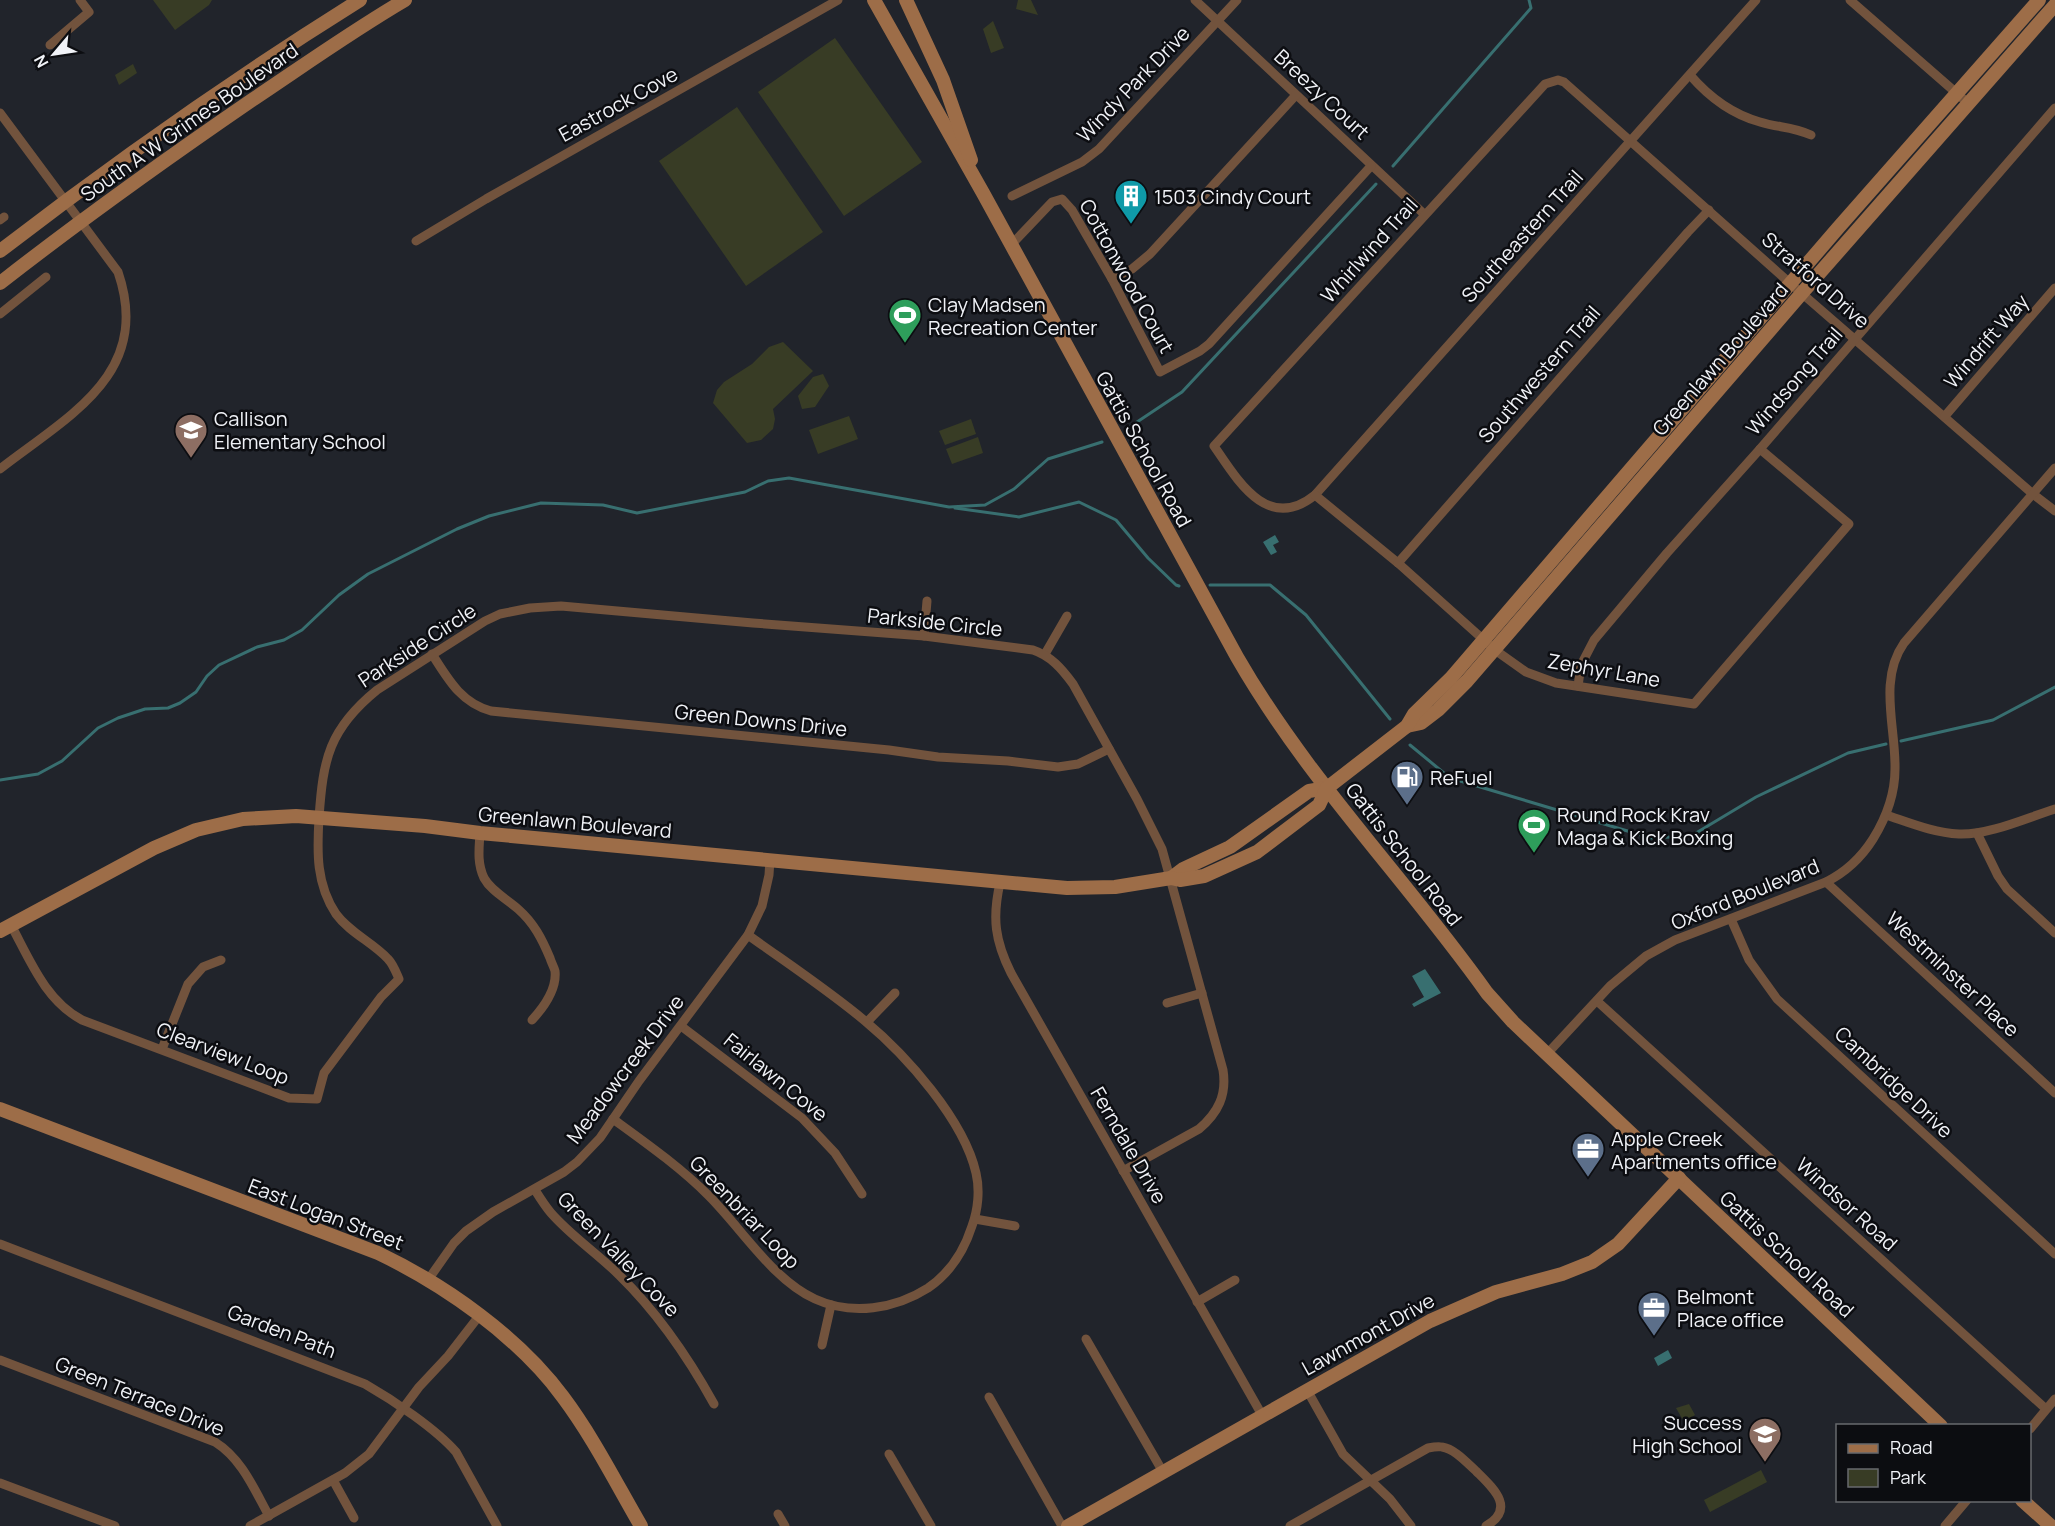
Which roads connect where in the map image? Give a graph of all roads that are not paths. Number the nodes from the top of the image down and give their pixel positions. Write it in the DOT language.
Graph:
graph roads {
  1 [pos="80,0"];
  2 [pos="360,0"];
  3 [pos="405,0"];
  4 [pos="838,0"];
  5 [pos="874,0"];
  6 [pos="906,0"];
  7 [pos="1195,0"];
  8 [pos="1237,0"];
  9 [pos="1756,0"];
  10 [pos="1850,0"];
  11 [pos="2039,0"];
  12 [pos="2055,4"];
  13 [pos="1217,21"];
  14 [pos="50,45"];
  15 [pos="1690,75"];
  16 [pos="1551,81"];
  17 [pos="1296,94"];
  18 [pos="1957,94"];
  19 [pos="1969,104"];
  20 [pos="2055,108"];
  21 [pos="0,113"];
  22 [pos="1810,135"];
  23 [pos="1631,140"];
  24 [pos="1371,166"];
  25 [pos="983,193"];
  26 [pos="1012,196"];
  27 [pos="65,201"];
  28 [pos="1709,210"];
  29 [pos="1424,214"];
  30 [pos="80,221"];
  31 [pos="416,241"];
  32 [pos="1011,245"];
  33 [pos="0,251"];
  34 [pos="46,277"];
  35 [pos="1112,279"];
  36 [pos="0,283"];
  37 [pos="1797,288"];
  38 [pos="2055,288"];
  39 [pos="0,314"];
  40 [pos="1856,338"];
  41 [pos="1945,416"];
  42 [pos="1760,449"];
  43 [pos="2055,468"];
  44 [pos="0,469"];
  45 [pos="2033,494"];
  46 [pos="1315,495"];
  47 [pos="2055,511"];
  48 [pos="1398,563"];
  49 [pos="927,601"];
  50 [pos="1067,616"];
  51 [pos="924,636"];
  52 [pos="1483,639"];
  53 [pos="1495,650"];
  54 [pos="432,654"];
  55 [pos="1045,654"];
  56 [pos="1578,686"];
  57 [pos="1407,726"];
  58 [pos="1108,749"];
  59 [pos="1327,788"];
  60 [pos="2055,809"];
  61 [pos="1886,815"];
  62 [pos="319,817"];
  63 [pos="480,833"];
  64 [pos="1977,833"];
  65 [pos="770,859"];
  66 [pos="1171,878"];
  67 [pos="1826,882"];
  68 [pos="1000,883"];
  69 [pos="1731,919"];
  70 [pos="5,928"];
  71 [pos="2055,933"];
  72 [pos="748,935"];
  73 [pos="221,960"];
  74 [pos="895,993"];
  75 [pos="1202,993"];
  76 [pos="1597,1001"];
  77 [pos="1167,1003"];
  78 [pos="532,1020"];
  79 [pos="867,1022"];
  80 [pos="681,1026"];
  81 [pos="162,1049"];
  82 [pos="1546,1055"];
  83 [pos="2055,1093"];
  84 [pos="0,1109"];
  85 [pos="613,1119"];
  86 [pos="1123,1171"];
  87 [pos="1679,1178"];
  88 [pos="535,1190"];
  89 [pos="862,1194"];
  90 [pos="975,1219"];
  91 [pos="1015,1226"];
  92 [pos="0,1244"];
  93 [pos="2055,1254"];
  94 [pos="428,1280"];
  95 [pos="1235,1280"];
  96 [pos="1197,1302"];
  97 [pos="831,1305"];
  98 [pos="479,1316"];
  99 [pos="1086,1339"];
  100 [pos="822,1345"];
  101 [pos="0,1360"];
  102 [pos="1307,1390"];
  103 [pos="989,1397"];
  104 [pos="2055,1399"];
  105 [pos="714,1404"];
  106 [pos="404,1409"];
  107 [pos="2046,1409"];
  108 [pos="1262,1415"];
  109 [pos="1940,1424"];
  110 [pos="2031,1428"];
  111 [pos="889,1454"];
  112 [pos="1162,1472"];
  113 [pos="333,1480"];
  114 [pos="1370,1481"];
  115 [pos="0,1483"];
  116 [pos="1965,1502"];
  117 [pos="2024,1502"];
  118 [pos="778,1514"];
  119 [pos="269,1516"];
  120 [pos="354,1518"];
  121 [pos="115,1526"];
  122 [pos="250,1526"];
  123 [pos="497,1526"];
  124 [pos="641,1526"];
  125 [pos="785,1526"];
  126 [pos="931,1526"];
  127 [pos="1062,1526"];
  128 [pos="1068,1526"];
  129 [pos="1290,1526"];
  130 [pos="1411,1526"];
  131 [pos="1486,1526"];
  132 [pos="1945,1526"];
  133 [pos="2051,1526"];
  1 -- 14 [label="street"];
  2 -- 27 [label="main road, South A W Grimes Boulevard"];
  3 -- 30 [label="main road, South A W Grimes Boulevard"];
  4 -- 31 [label="street, Eastrock Cove"];
  5 -- 25 [label="main road, Gattis School Road"];
  6 -- 25 [label="main road, Gattis School Road"];
  7 -- 13 [label="street, Breezy Court"];
  8 -- 13 [label="street, Windy Park Drive"];
  9 -- 15 [label="street, Southeastern Trail"];
  10 -- 18 [label="street"];
  11 -- 18 [label="main road, Greenlawn Boulevard"];
  12 -- 19 [label="main road, Greenlawn Boulevard"];
  13 -- 17 [label="street, Breezy Court"];
  13 -- 26 [label="street, Windy Park Drive"];
  15 -- 22 [label="street"];
  15 -- 23 [label="street, Southeastern Trail"];
  16 -- 23 [label="street, Stratford Drive"];
  16 -- 29 [label="street, Whirlwind Trail"];
  17 -- 24 [label="street, Breezy Court"];
  17 -- 35 [label="street"];
  18 -- 19 [label="street"];
  18 -- 37 [label="main road, Greenlawn Boulevard"];
  19 -- 37 [label="main road, Greenlawn Boulevard"];
  20 -- 40 [label="street, Windsong Trail"];
  21 -- 27 [label="street"];
  23 -- 28 [label="street, Stratford Drive"];
  23 -- 46 [label="street, Southeastern Trail"];
  24 -- 29 [label="street, Breezy Court"];
  24 -- 35 [label="street, Cottonwood Court"];
  25 -- 32 [label="main road, Gattis School Road"];
  27 -- 30 [label="street"];
  27 -- 33 [label="main road, South A W Grimes Boulevard"];
  28 -- 37 [label="street, Stratford Drive"];
  28 -- 48 [label="street, Southwestern Trail"];
  29 -- 46 [label="street, Whirlwind Trail"];
  30 -- 36 [label="main road, South A W Grimes Boulevard"];
  30 -- 44 [label="street"];
  32 -- 35 [label="street, Cottonwood Court"];
  32 -- 59 [label="main road, Gattis School Road"];
  34 -- 39 [label="street"];
  37 -- 40 [label="street, Stratford Drive"];
  37 -- 52 [label="main road, Greenlawn Boulevard"];
  37 -- 53 [label="main road, Greenlawn Boulevard"];
  38 -- 41 [label="street, Windrift Way"];
  40 -- 41 [label="street, Stratford Drive"];
  40 -- 42 [label="street, Windsong Trail"];
  41 -- 45 [label="street, Stratford Drive"];
  42 -- 56 [label="street, Windsong Trail"];
  42 -- 56 [label="street, Zephyr Lane"];
  43 -- 45 [label="street, Oxford Boulevard"];
  45 -- 47 [label="street, Stratford Drive"];
  45 -- 61 [label="street, Oxford Boulevard"];
  46 -- 48 [label="street, Zephyr Lane"];
  48 -- 52 [label="street, Zephyr Lane"];
  49 -- 51 [label="street"];
  50 -- 55 [label="street"];
  51 -- 54 [label="street, Parkside Circle"];
  51 -- 55 [label="street, Parkside Circle"];
  52 -- 53 [label="street, Zephyr Lane"];
  52 -- 57 [label="main road, Greenlawn Boulevard"];
  53 -- 56 [label="street, Zephyr Lane"];
  53 -- 57 [label="main road, Greenlawn Boulevard"];
  54 -- 58 [label="street, Green Downs Drive"];
  54 -- 62 [label="street, Parkside Circle"];
  55 -- 58 [label="street"];
  57 -- 59 [label="main road, Greenlawn Boulevard"];
  58 -- 66 [label="street"];
  59 -- 66 [label="main road, Greenlawn Boulevard"];
  59 -- 66 [label="main road, Greenlawn Boulevard"];
  59 -- 82 [label="main road, Gattis School Road"];
  60 -- 64 [label="street"];
  61 -- 64 [label="street"];
  61 -- 67 [label="street, Oxford Boulevard"];
  62 -- 63 [label="main road, Greenlawn Boulevard"];
  62 -- 70 [label="main road, Greenlawn Boulevard"];
  62 -- 81 [label="street, Clearview Loop"];
  63 -- 65 [label="main road, Greenlawn Boulevard"];
  63 -- 78 [label="street"];
  64 -- 71 [label="street"];
  65 -- 68 [label="main road, Greenlawn Boulevard"];
  65 -- 72 [label="street, Meadowcreek Drive"];
  66 -- 68 [label="main road, Greenlawn Boulevard"];
  66 -- 75 [label="street"];
  67 -- 69 [label="street, Oxford Boulevard"];
  67 -- 83 [label="street, Westminster Place"];
  68 -- 86 [label="street, Ferndale Drive"];
  69 -- 76 [label="street, Oxford Boulevard"];
  69 -- 93 [label="street, Cambridge Drive"];
  70 -- 81 [label="street, Clearview Loop"];
  72 -- 79 [label="street, Greenbriar Loop"];
  72 -- 80 [label="street, Meadowcreek Drive"];
  73 -- 81 [label="street"];
  74 -- 79 [label="street"];
  75 -- 77 [label="street"];
  75 -- 86 [label="street"];
  76 -- 82 [label="street, Oxford Boulevard"];
  76 -- 107 [label="street, Windsor Road"];
  79 -- 90 [label="street, Greenbriar Loop"];
  80 -- 85 [label="street, Meadowcreek Drive"];
  80 -- 89 [label="street, Fairlawn Cove"];
  82 -- 87 [label="main road, Gattis School Road"];
  84 -- 94 [label="main road, East Logan Street"];
  85 -- 88 [label="street, Meadowcreek Drive"];
  85 -- 97 [label="street, Greenbriar Loop"];
  86 -- 96 [label="street, Ferndale Drive"];
  87 -- 102 [label="main road, Lawnmont Drive"];
  87 -- 109 [label="main road, Gattis School Road"];
  88 -- 94 [label="street, Meadowcreek Drive"];
  88 -- 105 [label="street, Green Valley Cove"];
  90 -- 91 [label="street"];
  90 -- 97 [label="street, Greenbriar Loop"];
  92 -- 106 [label="street, Garden Path"];
  94 -- 98 [label="main road, East Logan Street"];
  95 -- 96 [label="street"];
  96 -- 108 [label="street, Ferndale Drive"];
  97 -- 100 [label="street"];
  98 -- 106 [label="street"];
  98 -- 124 [label="main road, East Logan Street"];
  99 -- 112 [label="street"];
  101 -- 119 [label="street, Green Terrace Drive"];
  102 -- 108 [label="main road, Lawnmont Drive"];
  102 -- 114 [label="street"];
  103 -- 127 [label="street"];
  104 -- 107 [label="street"];
  106 -- 113 [label="street"];
  106 -- 123 [label="street, Garden Path"];
  107 -- 110 [label="street"];
  108 -- 112 [label="main road, Lawnmont Drive"];
  111 -- 126 [label="street"];
  112 -- 128 [label="main road, Lawnmont Drive"];
  113 -- 119 [label="street"];
  113 -- 120 [label="street"];
  114 -- 129 [label="street"];
  114 -- 130 [label="street"];
  114 -- 131 [label="street"];
  115 -- 121 [label="street"];
  116 -- 132 [label="street"];
  117 -- 133 [label="main road"];
  118 -- 125 [label="street"];
  119 -- 122 [label="street"];
}
